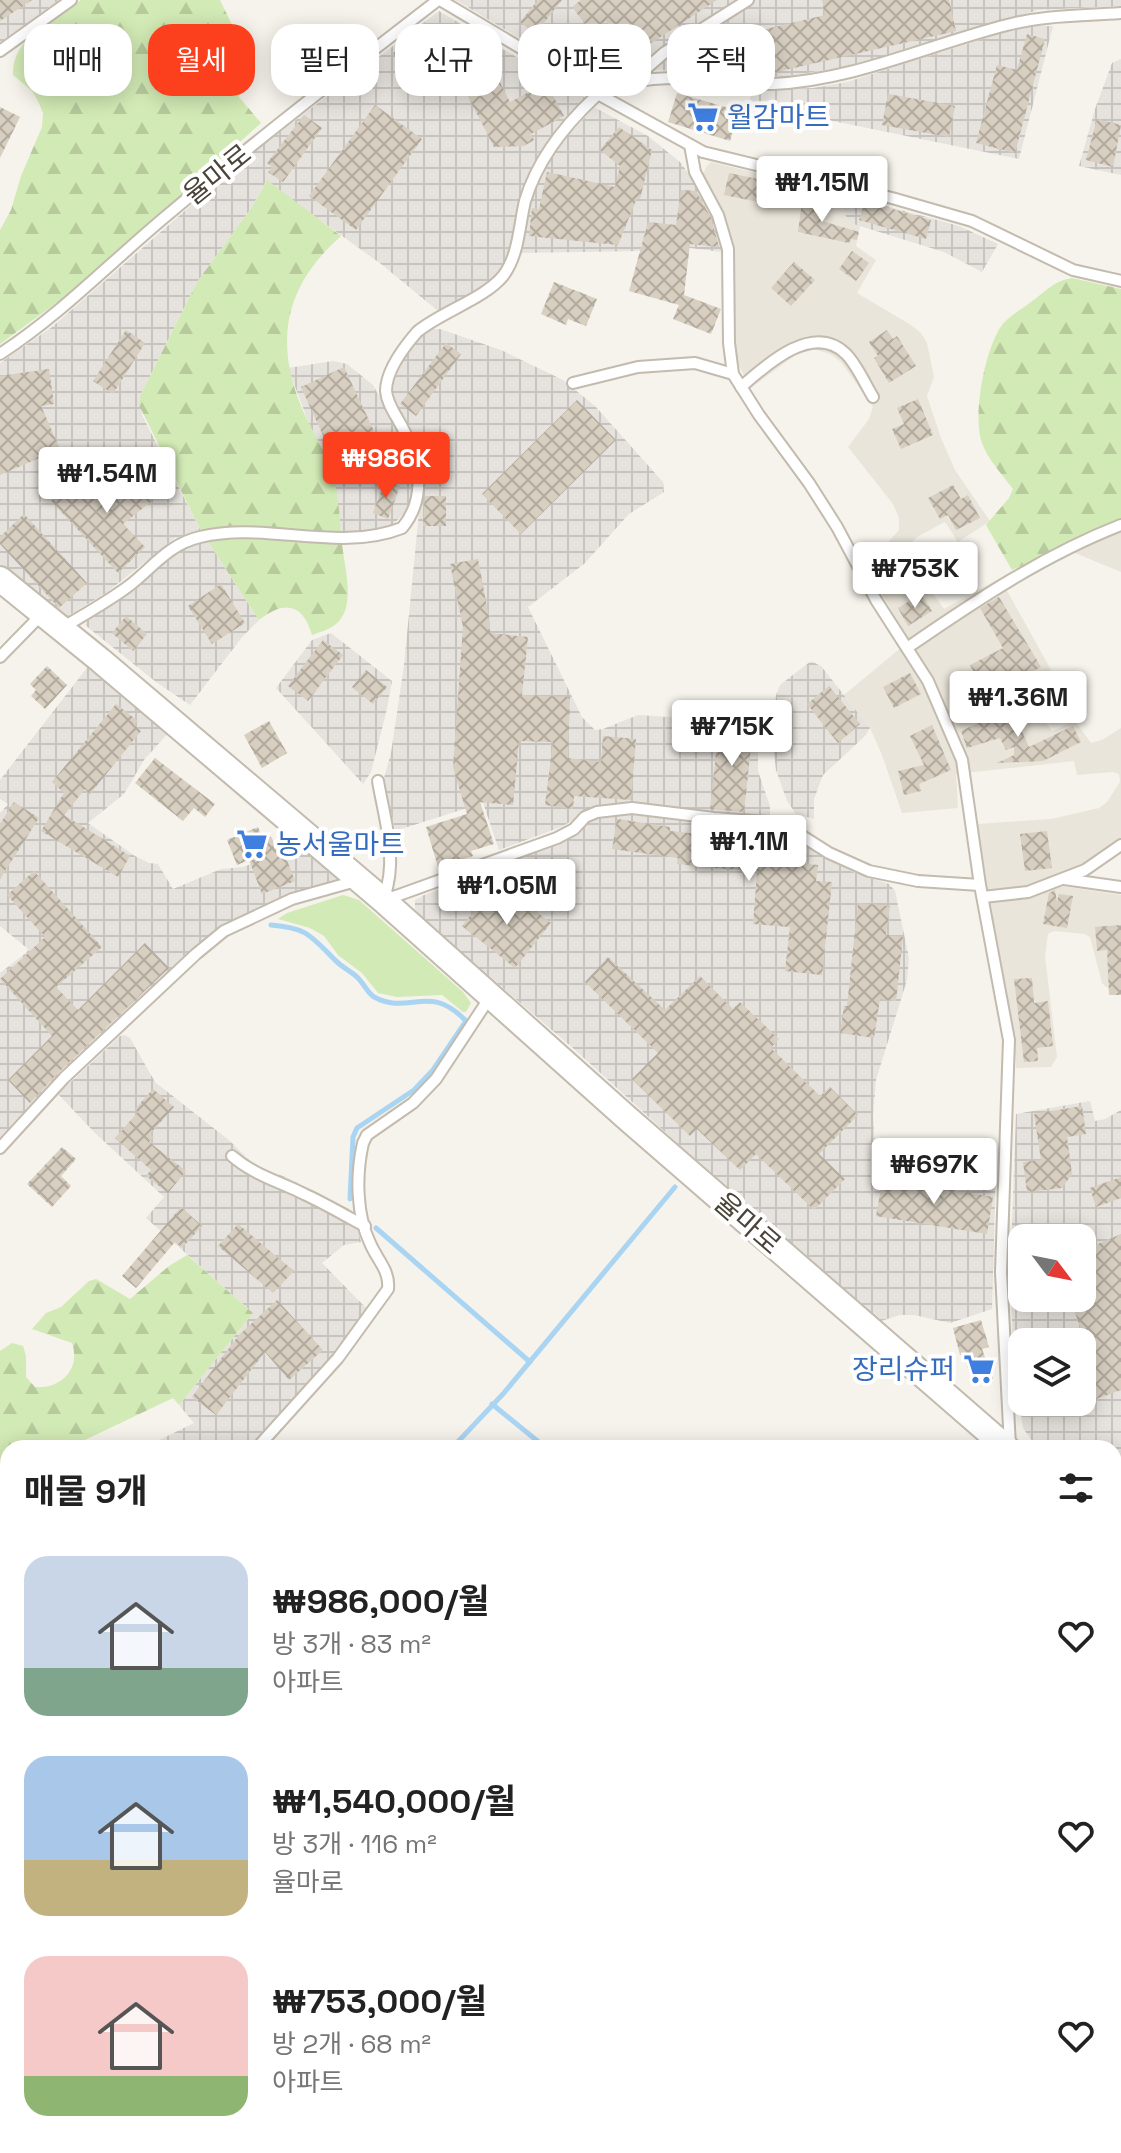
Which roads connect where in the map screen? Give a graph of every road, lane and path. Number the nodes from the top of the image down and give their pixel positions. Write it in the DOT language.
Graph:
graph roads {
  1 [pos="71,0"];
  2 [pos="439,0"];
  3 [pos="748,0"];
  4 [pos="1121,13"];
  5 [pos="518,47"];
  6 [pos="0,51"];
  7 [pos="651,64"];
  8 [pos="651,78"];
  9 [pos="596,96"];
  10 [pos="602,96"];
  11 [pos="690,145"];
  12 [pos="1121,281"];
  13 [pos="0,354"];
  14 [pos="733,374"];
  15 [pos="573,383"];
  16 [pos="741,387"];
  17 [pos="873,397"];
  18 [pos="1121,525"];
  19 [pos="0,579"];
  20 [pos="51,622"];
  21 [pos="907,648"];
  22 [pos="0,657"];
  23 [pos="378,781"];
  24 [pos="1121,845"];
  25 [pos="1063,878"];
  26 [pos="360,880"];
  27 [pos="980,885"];
  28 [pos="1121,887"];
  29 [pos="983,897"];
  30 [pos="383,900"];
  31 [pos="491,995"];
  32 [pos="0,1148"];
  33 [pos="232,1156"];
  34 [pos="365,1226"];
  35 [pos="264,1440"];
  36 [pos="999,1440"];
  37 [pos="1009,1440"];
  1 -- 6 [label="lane"];
  2 -- 5 [label="lane"];
  2 -- 13 [label="lane, 율마로"];
  3 -- 7 [label="lane"];
  4 -- 8 [label="lane"];
  9 -- 20 [label="lane"];
  10 -- 11 [label="lane"];
  11 -- 12 [label="lane"];
  11 -- 14 [label="lane"];
  14 -- 15 [label="lane"];
  14 -- 16 [label="lane"];
  16 -- 17 [label="lane"];
  16 -- 21 [label="lane"];
  18 -- 21 [label="lane"];
  19 -- 20 [label="street, 율마로"];
  20 -- 22 [label="lane"];
  20 -- 26 [label="street, 율마로"];
  21 -- 27 [label="lane"];
  23 -- 30 [label="lane"];
  24 -- 25 [label="lane"];
  25 -- 28 [label="lane"];
  25 -- 29 [label="lane"];
  26 -- 30 [label="street, 율마로"];
  26 -- 32 [label="lane"];
  27 -- 29 [label="lane"];
  27 -- 30 [label="lane"];
  29 -- 37 [label="lane"];
  30 -- 31 [label="street, 율마로"];
  31 -- 34 [label="lane"];
  31 -- 36 [label="street, 율마로"];
  33 -- 34 [label="lane"];
  34 -- 35 [label="lane"];
}
